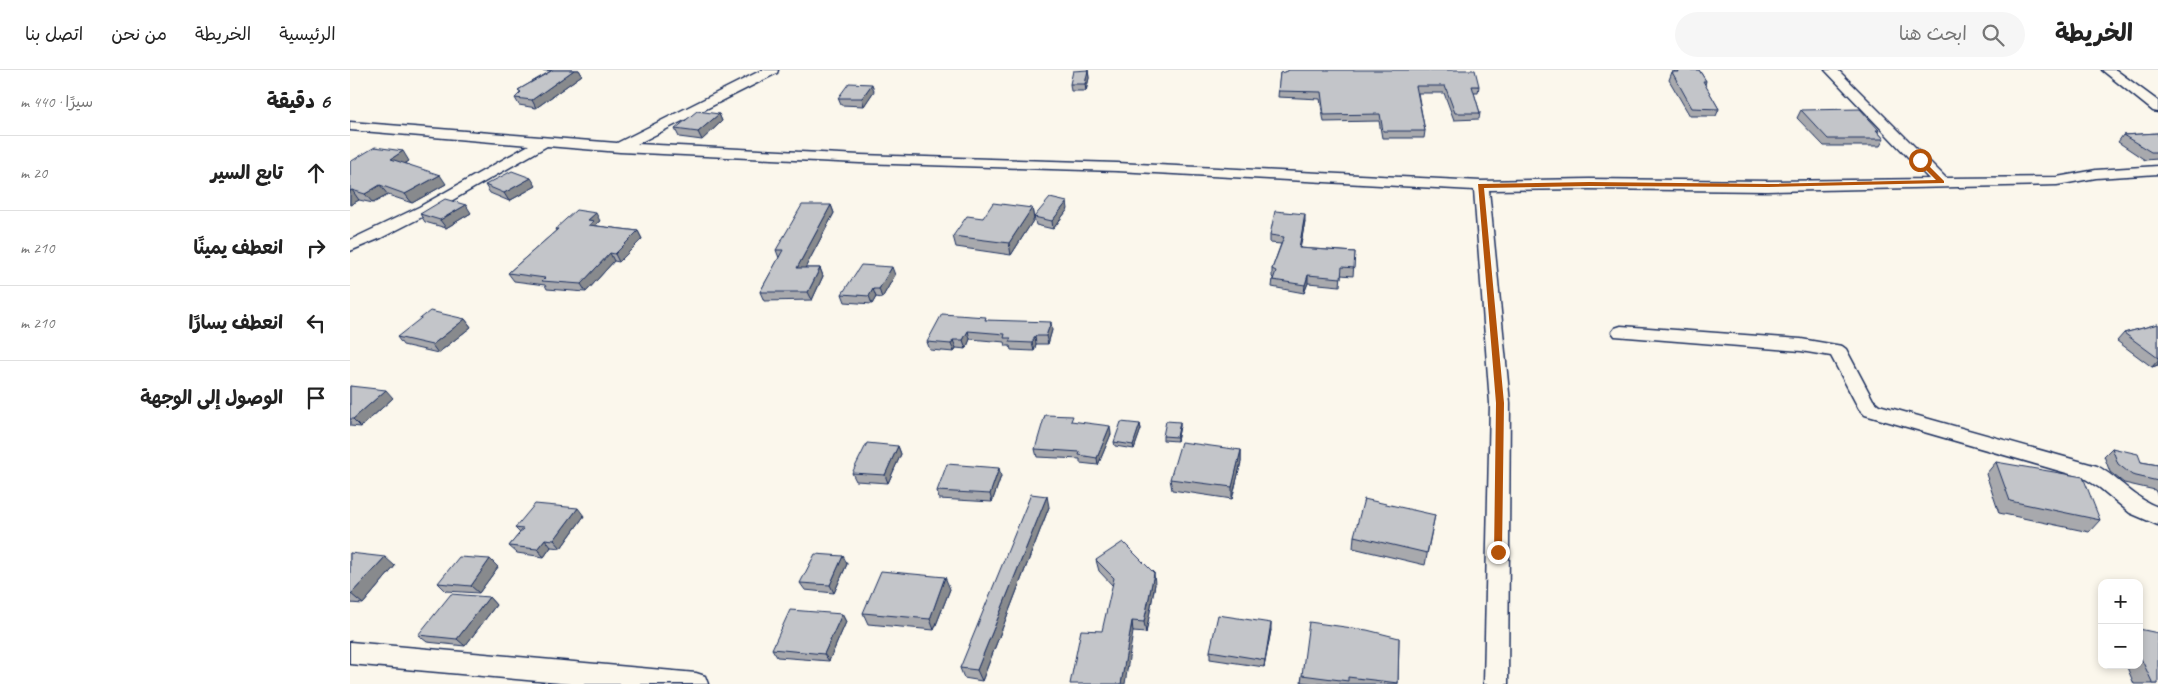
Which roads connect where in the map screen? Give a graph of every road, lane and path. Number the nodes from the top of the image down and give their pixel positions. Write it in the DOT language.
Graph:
graph roads {
  1 [pos="772,70"];
  2 [pos="1831,70"];
  3 [pos="2108,70"];
  4 [pos="2158,108"];
  5 [pos="350,126"];
  6 [pos="544,142"];
  7 [pos="620,148"];
  8 [pos="2158,170"];
  9 [pos="1941,182"];
  10 [pos="1481,186"];
  11 [pos="350,246"];
  12 [pos="1621,332"];
  13 [pos="2158,516"];
  14 [pos="350,653"];
  15 [pos="582,679"];
  16 [pos="696,684"];
  17 [pos="1496,684"];
  1 -- 7 [label="street"];
  2 -- 9 [label="street"];
  3 -- 4 [label="street"];
  5 -- 6 [label="street"];
  6 -- 7 [label="street"];
  6 -- 11 [label="street"];
  7 -- 10 [label="street"];
  8 -- 9 [label="street"];
  9 -- 10 [label="street"];
  10 -- 17 [label="street"];
  12 -- 13 [label="street"];
  14 -- 15 [label="street"];
  15 -- 16 [label="street"];
}
